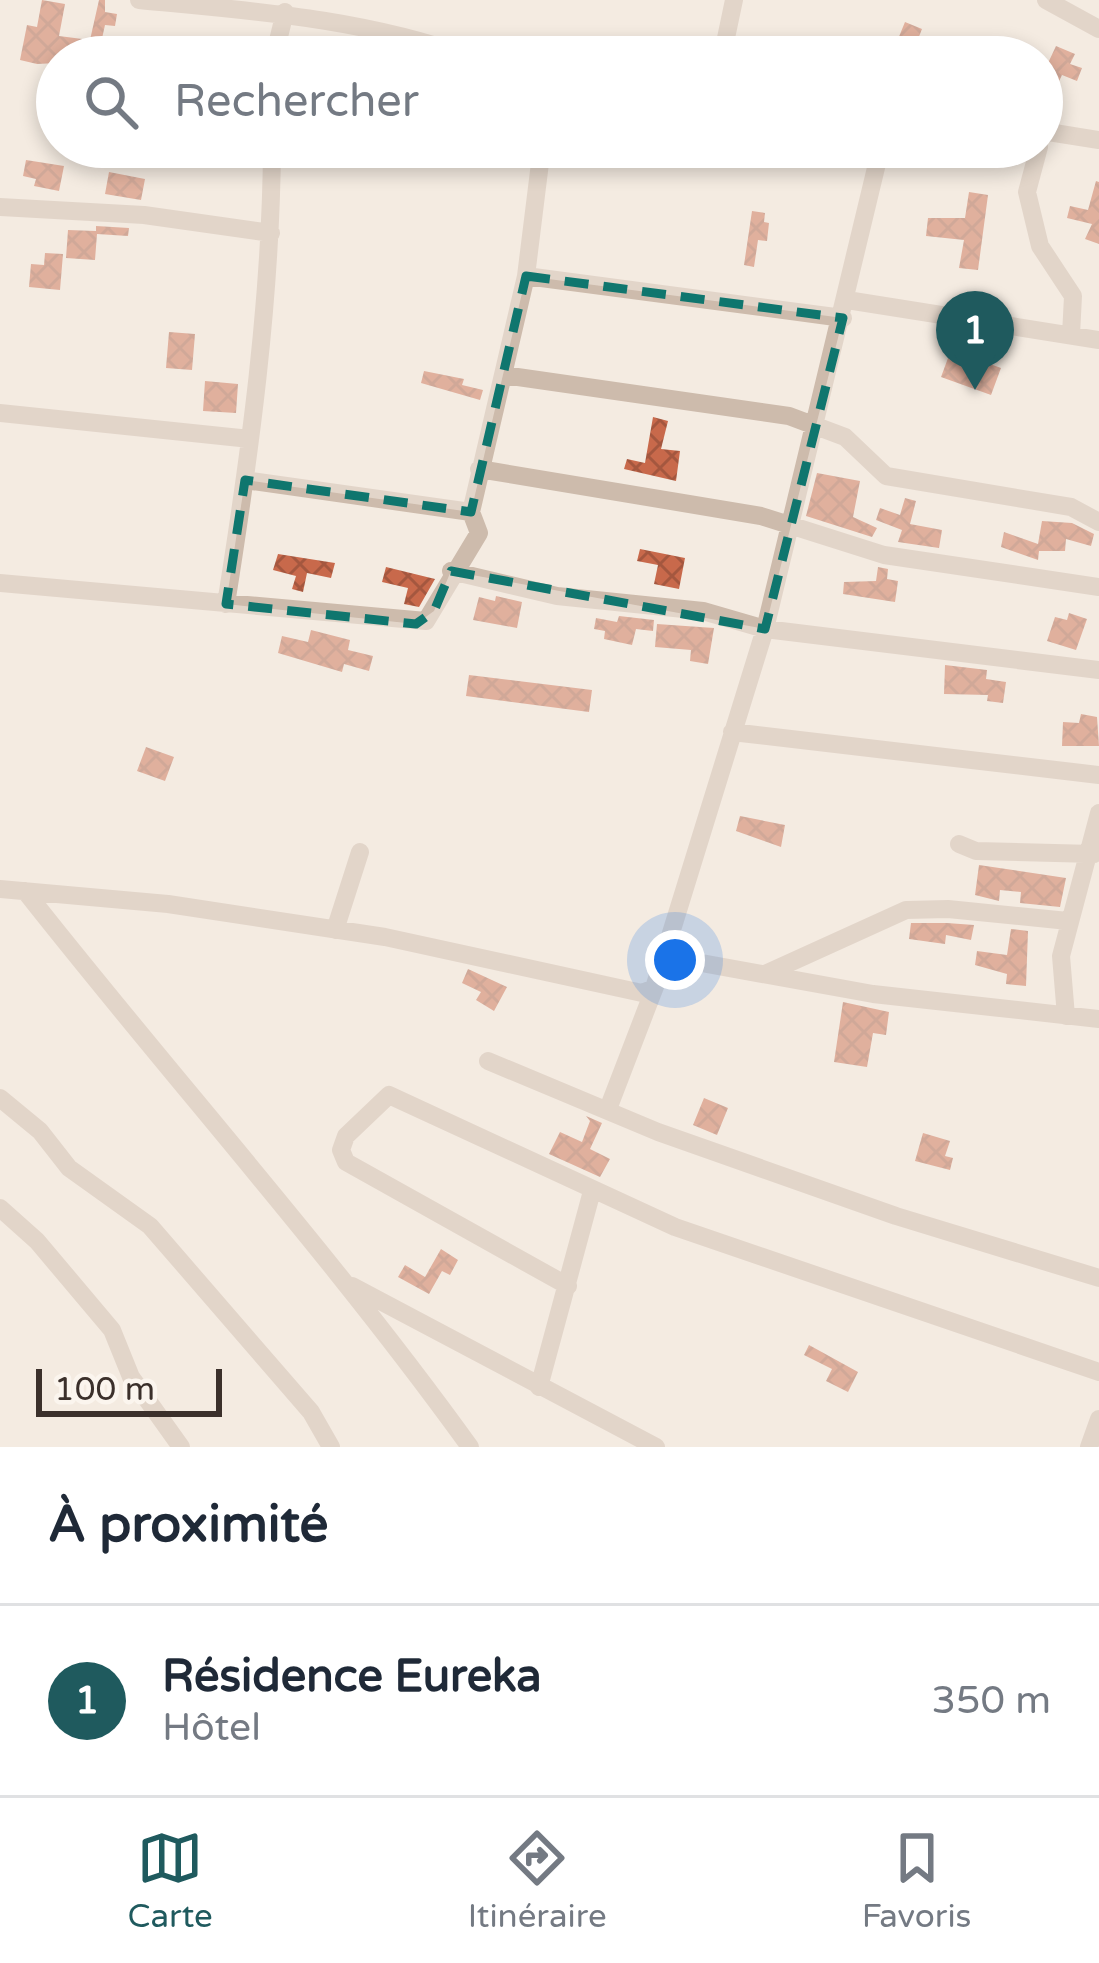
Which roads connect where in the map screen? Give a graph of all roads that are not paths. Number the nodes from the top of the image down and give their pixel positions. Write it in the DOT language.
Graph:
graph roads {
  1 [pos="139,0"];
  2 [pos="734,0"];
  3 [pos="1052,2"];
  4 [pos="285,12"];
  5 [pos="1099,29"];
  6 [pos="279,36"];
  7 [pos="412,36"];
  8 [pos="726,36"];
  9 [pos="1063,136"];
  10 [pos="1099,140"];
  11 [pos="272,168"];
  12 [pos="539,168"];
  13 [pos="876,168"];
  14 [pos="1033,168"];
  15 [pos="0,207"];
  16 [pos="272,233"];
  17 [pos="526,276"];
  18 [pos="845,309"];
  19 [pos="1071,335"];
  20 [pos="1099,340"];
  21 [pos="503,375"];
  22 [pos="0,413"];
  23 [pos="814,423"];
  24 [pos="250,439"];
  25 [pos="479,469"];
  26 [pos="245,480"];
  27 [pos="471,512"];
  28 [pos="1099,522"];
  29 [pos="790,524"];
  30 [pos="451,571"];
  31 [pos="0,584"];
  32 [pos="1099,587"];
  33 [pos="226,604"];
  34 [pos="765,629"];
  35 [pos="1099,670"];
  36 [pos="732,732"];
  37 [pos="1099,776"];
  38 [pos="1099,813"];
  39 [pos="959,844"];
  40 [pos="360,852"];
  41 [pos="1093,854"];
  42 [pos="0,889"];
  43 [pos="26,891"];
  44 [pos="1068,921"];
  45 [pos="335,930"];
  46 [pos="663,956"];
  47 [pos="751,975"];
  48 [pos="657,982"];
  49 [pos="1066,1016"];
  50 [pos="1099,1019"];
  51 [pos="488,1061"];
  52 [pos="0,1098"];
  53 [pos="608,1109"];
  54 [pos="592,1191"];
  55 [pos="0,1208"];
  56 [pos="1099,1278"];
  57 [pos="347,1284"];
  58 [pos="568,1286"];
  59 [pos="1099,1372"];
  60 [pos="538,1387"];
  61 [pos="1099,1419"];
  62 [pos="181,1447"];
  63 [pos="331,1447"];
  64 [pos="470,1447"];
  65 [pos="656,1447"];
  66 [pos="1089,1447"];
  1 -- 4 [label="street"];
  2 -- 8 [label="street"];
  3 -- 5 [label="street"];
  4 -- 6 [label="street"];
  4 -- 7 [label="street"];
  9 -- 10 [label="street"];
  11 -- 16 [label="street"];
  12 -- 17 [label="street"];
  13 -- 18 [label="street"];
  14 -- 19 [label="street"];
  15 -- 16 [label="street"];
  16 -- 24 [label="street"];
  17 -- 18 [label="street"];
  17 -- 21 [label="street"];
  18 -- 19 [label="street"];
  18 -- 23 [label="street"];
  19 -- 20 [label="street"];
  21 -- 23 [label="street"];
  21 -- 25 [label="street"];
  22 -- 24 [label="street"];
  23 -- 28 [label="street"];
  23 -- 29 [label="street"];
  24 -- 26 [label="street"];
  25 -- 27 [label="street"];
  25 -- 29 [label="street"];
  26 -- 27 [label="street"];
  26 -- 33 [label="street"];
  27 -- 30 [label="street"];
  29 -- 32 [label="street"];
  29 -- 34 [label="street"];
  30 -- 33 [label="street"];
  30 -- 34 [label="street"];
  31 -- 33 [label="street"];
  34 -- 35 [label="street"];
  34 -- 36 [label="street"];
  36 -- 37 [label="street"];
  36 -- 46 [label="street"];
  38 -- 41 [label="street"];
  39 -- 41 [label="street"];
  40 -- 45 [label="street"];
  41 -- 44 [label="street"];
  42 -- 43 [label="street"];
  43 -- 45 [label="street"];
  43 -- 57 [label="street"];
  44 -- 47 [label="street"];
  44 -- 49 [label="street"];
  45 -- 48 [label="street"];
  46 -- 47 [label="street"];
  46 -- 48 [label="street"];
  47 -- 49 [label="street"];
  48 -- 53 [label="street"];
  49 -- 50 [label="street"];
  51 -- 53 [label="street"];
  52 -- 63 [label="street"];
  53 -- 56 [label="street"];
  54 -- 58 [label="street"];
  54 -- 58 [label="street"];
  54 -- 59 [label="street"];
  55 -- 62 [label="street"];
  57 -- 60 [label="street"];
  57 -- 64 [label="street"];
  58 -- 60 [label="street"];
  60 -- 65 [label="street"];
  61 -- 66 [label="street"];
}
